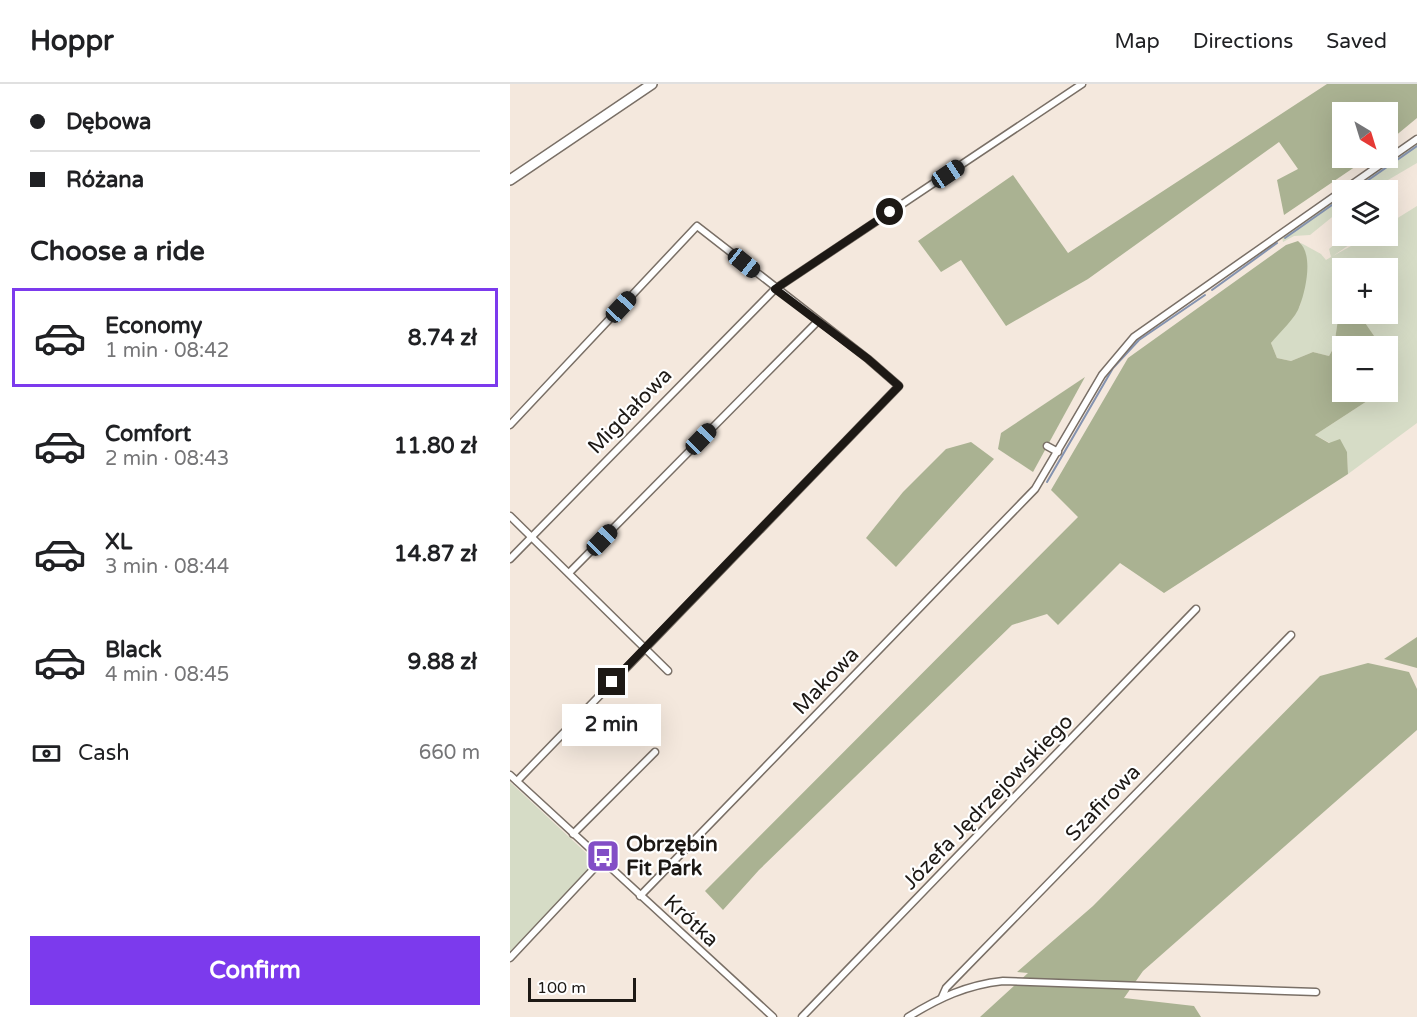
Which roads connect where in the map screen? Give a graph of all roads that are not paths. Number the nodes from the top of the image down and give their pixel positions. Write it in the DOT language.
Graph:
graph roads {
  1 [pos="652,84"];
  2 [pos="1082,84"];
  3 [pos="1417,140"];
  4 [pos="510,180"];
  5 [pos="1359,180"];
  6 [pos="1332,199"];
  7 [pos="1205,288"];
  8 [pos="775,289"];
  9 [pos="1210,295"];
  10 [pos="817,322"];
  11 [pos="510,424"];
  12 [pos="1047,446"];
  13 [pos="1058,452"];
  14 [pos="510,516"];
  15 [pos="531,537"];
  16 [pos="510,559"];
  17 [pos="569,573"];
  18 [pos="1196,609"];
  19 [pos="1291,635"];
  20 [pos="644,649"];
  21 [pos="668,671"];
  22 [pos="655,752"];
  23 [pos="510,775"];
  24 [pos="517,782"];
  25 [pos="573,834"];
  26 [pos="602,860"];
  27 [pos="640,896"];
  28 [pos="510,958"];
  29 [pos="1316,992"];
  30 [pos="942,997"];
  31 [pos="773,1017"];
  32 [pos="802,1017"];
  33 [pos="908,1017"];
  1 -- 4 [label="main road"];
  2 -- 8 [label="street, Migdałowa"];
  3 -- 5 [label="street, Makowa"];
  6 -- 7 [label="street, Makowa"];
  7 -- 9 [label="street"];
  7 -- 13 [label="street, Makowa"];
  8 -- 10 [label="street"];
  8 -- 11 [label="street"];
  8 -- 15 [label="street, Migdałowa"];
  10 -- 17 [label="street"];
  10 -- 20 [label="street"];
  12 -- 13 [label="street"];
  13 -- 27 [label="street, Makowa"];
  14 -- 15 [label="street"];
  15 -- 16 [label="street, Migdałowa"];
  15 -- 17 [label="street"];
  17 -- 20 [label="street"];
  18 -- 32 [label="street, Józefa Jędrzejowskiego"];
  19 -- 30 [label="street, Szafirowa"];
  20 -- 21 [label="street"];
  20 -- 24 [label="street"];
  22 -- 25 [label="street"];
  23 -- 24 [label="street, Krótka"];
  24 -- 25 [label="street, Krótka"];
  25 -- 26 [label="street, Krótka"];
  26 -- 27 [label="street, Krótka"];
  26 -- 28 [label="street"];
  27 -- 31 [label="street, Krótka"];
  29 -- 30 [label="street"];
  30 -- 33 [label="street"];
}
